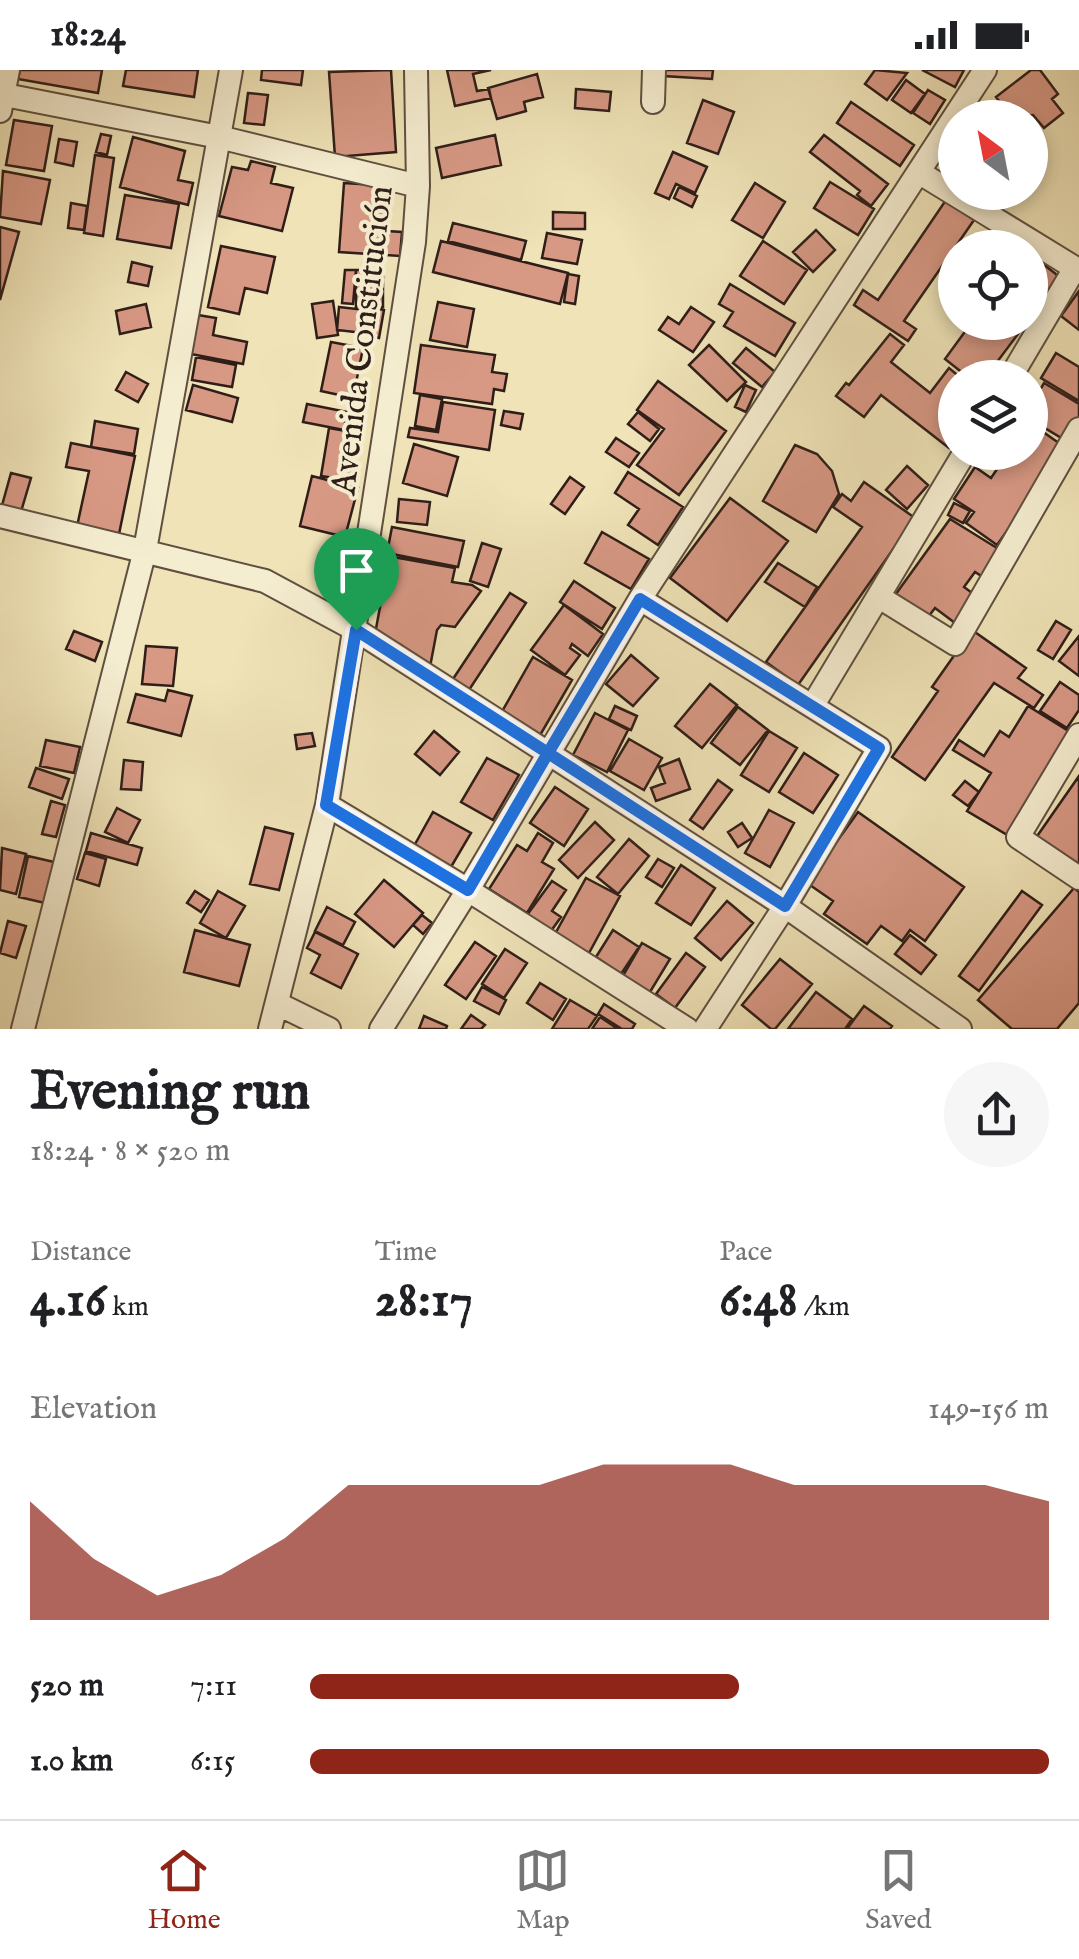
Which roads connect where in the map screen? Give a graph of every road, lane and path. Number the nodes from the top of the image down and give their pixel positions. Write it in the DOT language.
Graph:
graph roads {
  1 [pos="8,70"];
  2 [pos="230,70"];
  3 [pos="416,70"];
  4 [pos="654,70"];
  5 [pos="985,70"];
  6 [pos="1,100"];
  7 [pos="654,102"];
  8 [pos="219,138"];
  9 [pos="920,172"];
  10 [pos="418,186"];
  11 [pos="1021,360"];
  12 [pos="1079,429"];
  13 [pos="954,470"];
  14 [pos="0,516"];
  15 [pos="145,550"];
  16 [pos="879,598"];
  17 [pos="640,599"];
  18 [pos="356,630"];
  19 [pos="813,705"];
  20 [pos="1079,735"];
  21 [pos="548,753"];
  22 [pos="326,805"];
  23 [pos="1079,878"];
  24 [pos="468,890"];
  25 [pos="785,906"];
  26 [pos="278,1004"];
  27 [pos="23,1029"];
  28 [pos="270,1029"];
  29 [pos="329,1029"];
  30 [pos="380,1029"];
  31 [pos="686,1029"];
  32 [pos="706,1029"];
  33 [pos="960,1029"];
  1 -- 6 [label="street"];
  2 -- 8 [label="street"];
  3 -- 10 [label="street, Avenida Constitución"];
  4 -- 7 [label="street"];
  5 -- 9 [label="street"];
  6 -- 8 [label="street"];
  8 -- 10 [label="street"];
  8 -- 15 [label="street"];
  9 -- 11 [label="street"];
  9 -- 17 [label="street"];
  10 -- 18 [label="street, Avenida Constitución"];
  12 -- 16 [label="street"];
  13 -- 16 [label="street"];
  14 -- 15 [label="street"];
  15 -- 18 [label="street"];
  15 -- 27 [label="street"];
  16 -- 19 [label="street"];
  17 -- 19 [label="street"];
  17 -- 21 [label="street"];
  18 -- 21 [label="street"];
  18 -- 22 [label="street, Avenida Constitución"];
  19 -- 25 [label="street"];
  20 -- 23 [label="street"];
  21 -- 24 [label="street"];
  21 -- 25 [label="street"];
  22 -- 24 [label="street"];
  22 -- 26 [label="street, Avenida Constitución"];
  24 -- 30 [label="street"];
  24 -- 31 [label="street"];
  25 -- 32 [label="street"];
  25 -- 33 [label="street"];
  26 -- 28 [label="street, Avenida Constitución"];
  26 -- 29 [label="street"];
}
